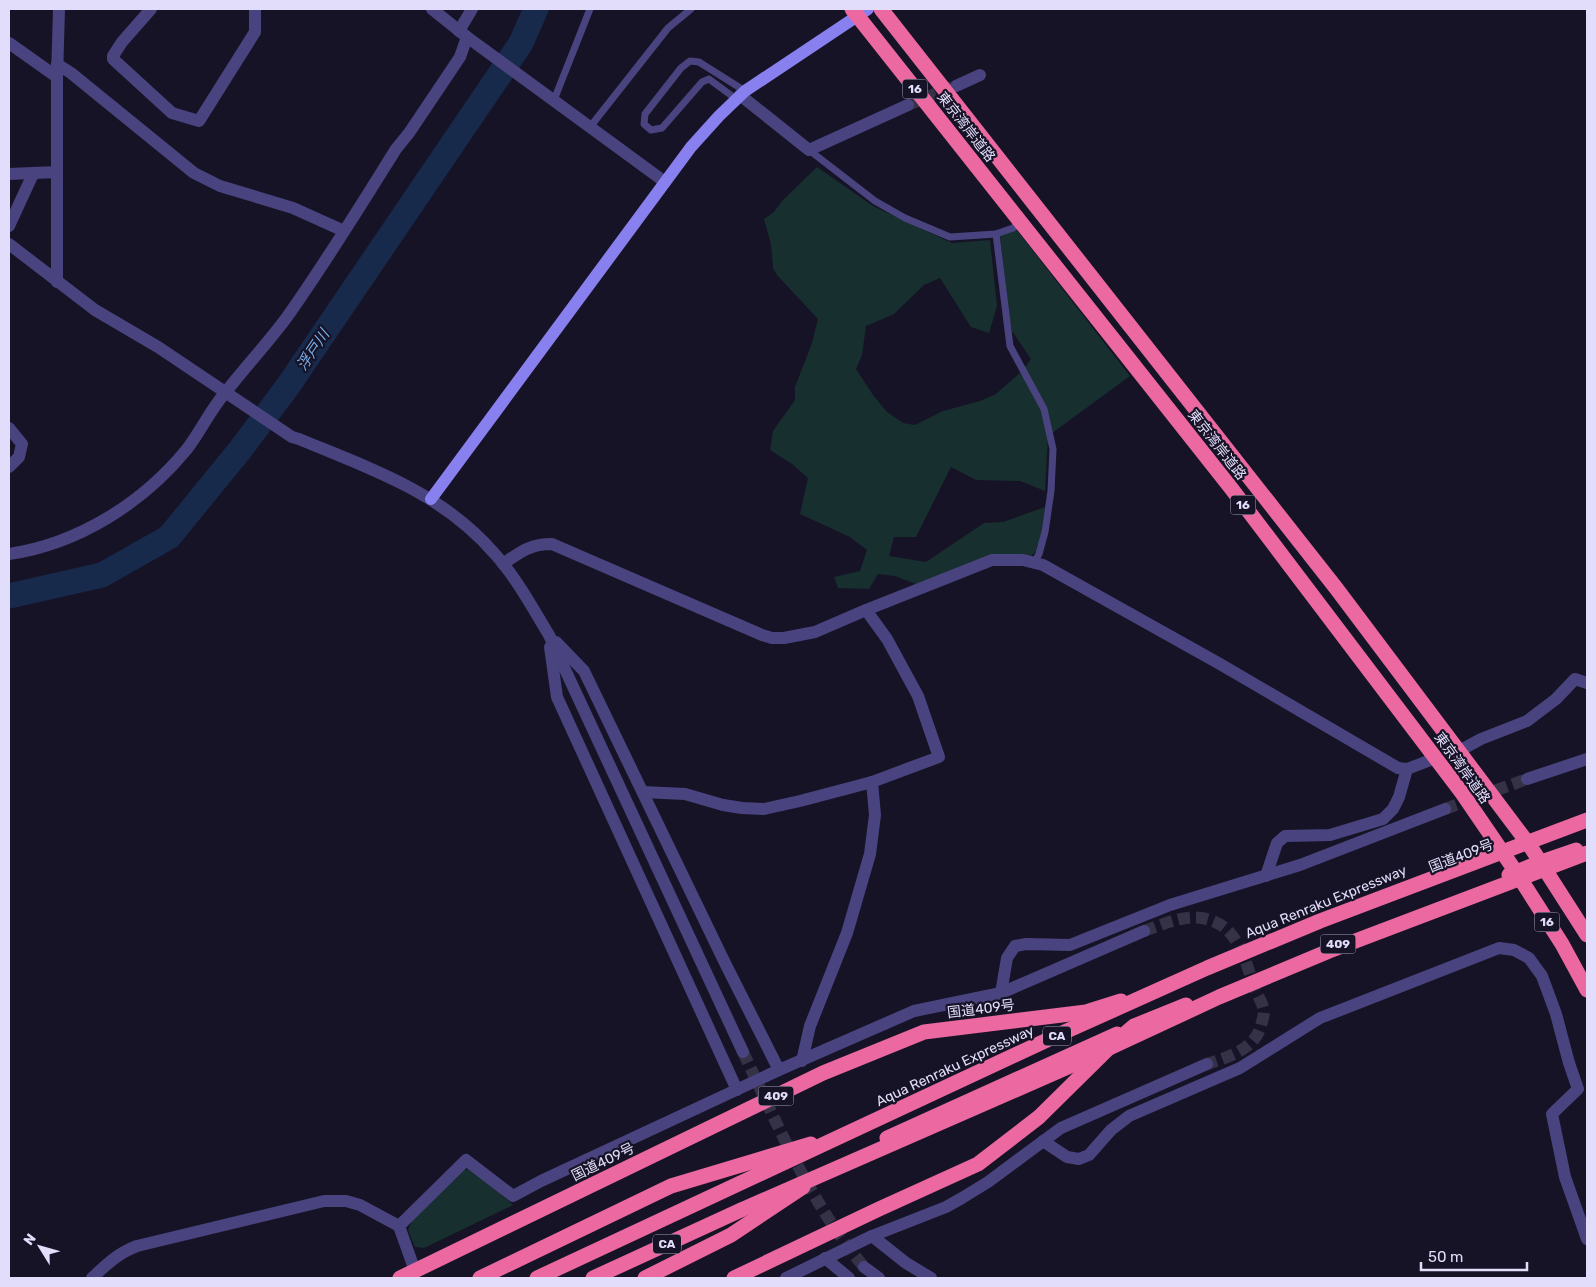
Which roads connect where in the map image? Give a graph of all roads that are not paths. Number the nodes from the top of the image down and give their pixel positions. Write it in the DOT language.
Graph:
graph roads {
  1 [pos="59,9"];
  2 [pos="151,9"];
  3 [pos="255,9"];
  4 [pos="432,9"];
  5 [pos="472,9"];
  6 [pos="590,9"];
  7 [pos="692,9"];
  8 [pos="881,9"];
  9 [pos="859,11"];
  10 [pos="463,34"];
  11 [pos="9,43"];
  12 [pos="57,64"];
  13 [pos="980,75"];
  14 [pos="56,77"];
  15 [pos="956,86"];
  16 [pos="741,95"];
  17 [pos="554,100"];
  18 [pos="908,105"];
  19 [pos="590,127"];
  20 [pos="809,150"];
  21 [pos="57,172"];
  22 [pos="9,174"];
  23 [pos="33,174"];
  24 [pos="665,182"];
  25 [pos="1020,222"];
  26 [pos="9,226"];
  27 [pos="344,231"];
  28 [pos="996,234"];
  29 [pos="11,252"];
  30 [pos="57,282"];
  31 [pos="225,393"];
  32 [pos="9,428"];
  33 [pos="9,467"];
  34 [pos="431,498"];
  35 [pos="9,554"];
  36 [pos="1034,563"];
  37 [pos="502,564"];
  38 [pos="866,610"];
  39 [pos="549,635"];
  40 [pos="1587,682"];
  41 [pos="1459,751"];
  42 [pos="1436,758"];
  43 [pos="1587,759"];
  44 [pos="1407,769"];
  45 [pos="1527,779"];
  46 [pos="872,782"];
  47 [pos="642,792"];
  48 [pos="1445,810"];
  49 [pos="1587,820"];
  50 [pos="1587,828"];
  51 [pos="1530,846"];
  52 [pos="1587,847"];
  53 [pos="1587,853"];
  54 [pos="1504,856"];
  55 [pos="1541,862"];
  56 [pos="1516,872"];
  57 [pos="1266,876"];
  58 [pos="1144,930"];
  59 [pos="1587,935"];
  60 [pos="1175,985"];
  61 [pos="1587,990"];
  62 [pos="1001,992"];
  63 [pos="1134,1026"];
  64 [pos="742,1052"];
  65 [pos="802,1061"];
  66 [pos="1207,1064"];
  67 [pos="779,1070"];
  68 [pos="737,1090"];
  69 [pos="1043,1141"];
  70 [pos="399,1226"];
  71 [pos="872,1236"];
  72 [pos="1587,1240"];
  73 [pos="825,1258"];
  74 [pos="864,1267"];
  75 [pos="416,1271"];
  76 [pos="92,1278"];
  77 [pos="400,1278"];
  78 [pos="480,1278"];
  79 [pos="537,1278"];
  80 [pos="593,1278"];
  81 [pos="645,1278"];
  82 [pos="734,1278"];
  83 [pos="786,1278"];
  84 [pos="849,1278"];
  85 [pos="879,1278"];
  86 [pos="931,1278"];
  1 -- 12 [label="street"];
  2 -- 3 [label="street"];
  4 -- 10 [label="street"];
  5 -- 10 [label="street"];
  6 -- 17 [label="lane"];
  7 -- 19 [label="lane"];
  8 -- 41 [label="highway, 東京湾岸道路 / 16"];
  9 -- 16 [label="street"];
  9 -- 25 [label="highway, 東京湾岸道路 / 16"];
  10 -- 17 [label="street"];
  10 -- 27 [label="street"];
  11 -- 14 [label="street"];
  12 -- 14 [label="street"];
  12 -- 27 [label="street"];
  13 -- 15 [label="street"];
  14 -- 21 [label="street"];
  16 -- 16 [label="lane"];
  16 -- 20 [label="street"];
  16 -- 24 [label="street"];
  17 -- 19 [label="street"];
  18 -- 20 [label="street"];
  19 -- 24 [label="street"];
  20 -- 28 [label="lane"];
  21 -- 23 [label="street"];
  21 -- 30 [label="street"];
  22 -- 23 [label="street"];
  23 -- 26 [label="street"];
  24 -- 34 [label="street"];
  25 -- 28 [label="lane"];
  25 -- 42 [label="highway, 東京湾岸道路 / 16"];
  27 -- 31 [label="street"];
  28 -- 36 [label="lane"];
  29 -- 30 [label="street"];
  30 -- 31 [label="street"];
  31 -- 34 [label="street"];
  31 -- 35 [label="street"];
  32 -- 33 [label="street"];
  34 -- 37 [label="street"];
  36 -- 38 [label="street"];
  36 -- 44 [label="street"];
  37 -- 38 [label="street"];
  37 -- 39 [label="street"];
  38 -- 46 [label="street"];
  39 -- 47 [label="street"];
  39 -- 64 [label="street"];
  39 -- 68 [label="street"];
  40 -- 41 [label="street"];
  41 -- 51 [label="highway, 東京湾岸道路 / 16"];
  42 -- 44 [label="street"];
  42 -- 54 [label="highway, 東京湾岸道路 / 16"];
  43 -- 45 [label="street"];
  44 -- 57 [label="street"];
  46 -- 47 [label="street"];
  46 -- 65 [label="street"];
  47 -- 67 [label="street"];
  48 -- 57 [label="street"];
  49 -- 79 [label="highway, Aqua Renraku Expressway / CA, bridge"];
  50 -- 51 [label="highway, 国道409号 / 409"];
  51 -- 54 [label="highway, 国道409号 / 409"];
  51 -- 55 [label="highway, 東京湾岸道路 / 16"];
  52 -- 55 [label="highway, 409"];
  53 -- 80 [label="highway, CA, bridge"];
  54 -- 56 [label="highway, 東京湾岸道路 / 16"];
  54 -- 60 [label="highway, 国道409号 / 409"];
  55 -- 56 [label="highway, 409"];
  55 -- 59 [label="highway, 東京湾岸道路 / 16"];
  56 -- 61 [label="highway, 東京湾岸道路 / 16"];
  56 -- 63 [label="highway, 409"];
  57 -- 62 [label="street"];
  58 -- 62 [label="street"];
  60 -- 75 [label="highway, 国道409号 / 409"];
  60 -- 78 [label="highway"];
  62 -- 65 [label="street"];
  63 -- 81 [label="highway"];
  63 -- 82 [label="highway, 409"];
  65 -- 67 [label="street"];
  66 -- 69 [label="street"];
  67 -- 68 [label="street"];
  68 -- 70 [label="street"];
  69 -- 71 [label="street"];
  69 -- 72 [label="street"];
  70 -- 75 [label="street"];
  70 -- 76 [label="street"];
  71 -- 73 [label="street"];
  71 -- 86 [label="street"];
  73 -- 83 [label="street"];
  73 -- 84 [label="street"];
  74 -- 85 [label="street"];
  75 -- 77 [label="highway, 国道409号 / 409"];
}
